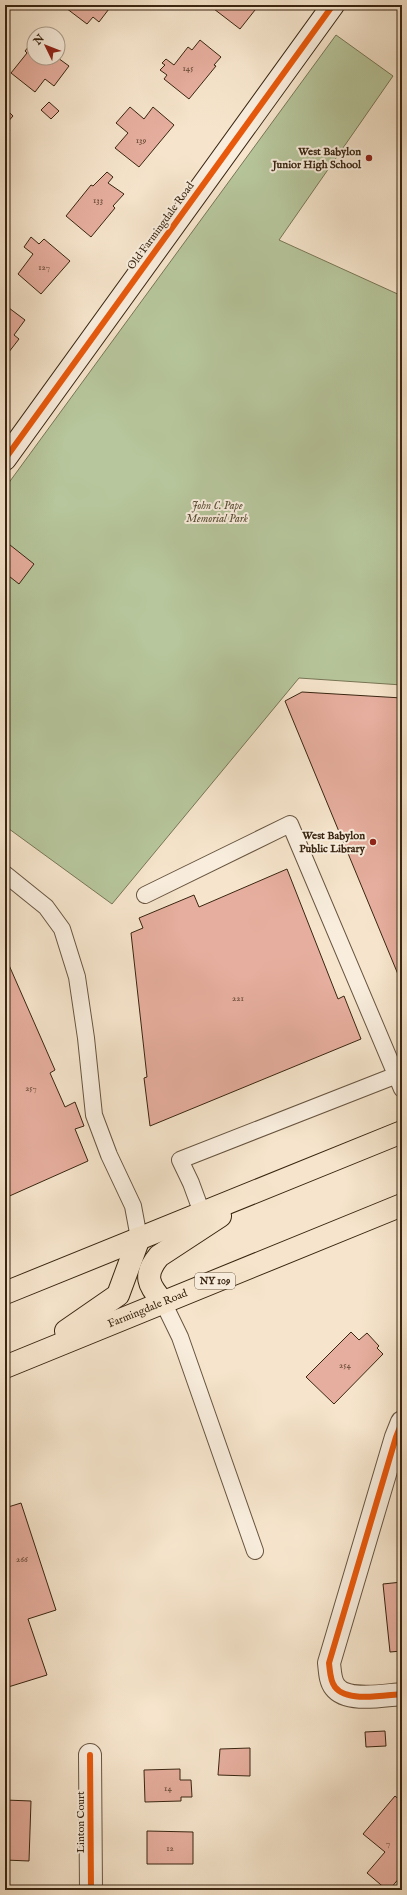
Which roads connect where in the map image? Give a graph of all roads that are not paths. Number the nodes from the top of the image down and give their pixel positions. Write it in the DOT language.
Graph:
graph roads {
  1 [pos="333,5"];
  2 [pos="5,459"];
  3 [pos="5,874"];
  4 [pos="145,895"];
  5 [pos="400,1079"];
  6 [pos="402,1132"];
  7 [pos="265,1187"];
  8 [pos="402,1205"];
  9 [pos="202,1214"];
  10 [pos="139,1238"];
  11 [pos="5,1293"];
  12 [pos="163,1302"];
  13 [pos="29,1357"];
  14 [pos="5,1366"];
  15 [pos="402,1422"];
  16 [pos="255,1551"];
  17 [pos="402,1694"];
  18 [pos="90,1755"];
  19 [pos="91,1890"];
  1 -- 2 [label="street, Old Farmingdale Road"];
  3 -- 10 [label="lane"];
  4 -- 5 [label="lane"];
  5 -- 9 [label="lane"];
  6 -- 7 [label="main road"];
  7 -- 9 [label="main road"];
  7 -- 12 [label="main road"];
  8 -- 12 [label="main road, Farmingdale Road / NY 109"];
  9 -- 10 [label="main road"];
  10 -- 11 [label="main road"];
  10 -- 13 [label="main road"];
  12 -- 13 [label="main road, Farmingdale Road / NY 109"];
  12 -- 16 [label="lane"];
  13 -- 14 [label="main road, Farmingdale Road / NY 109"];
  15 -- 17 [label="street"];
  18 -- 19 [label="street, Linton Court"];
}
